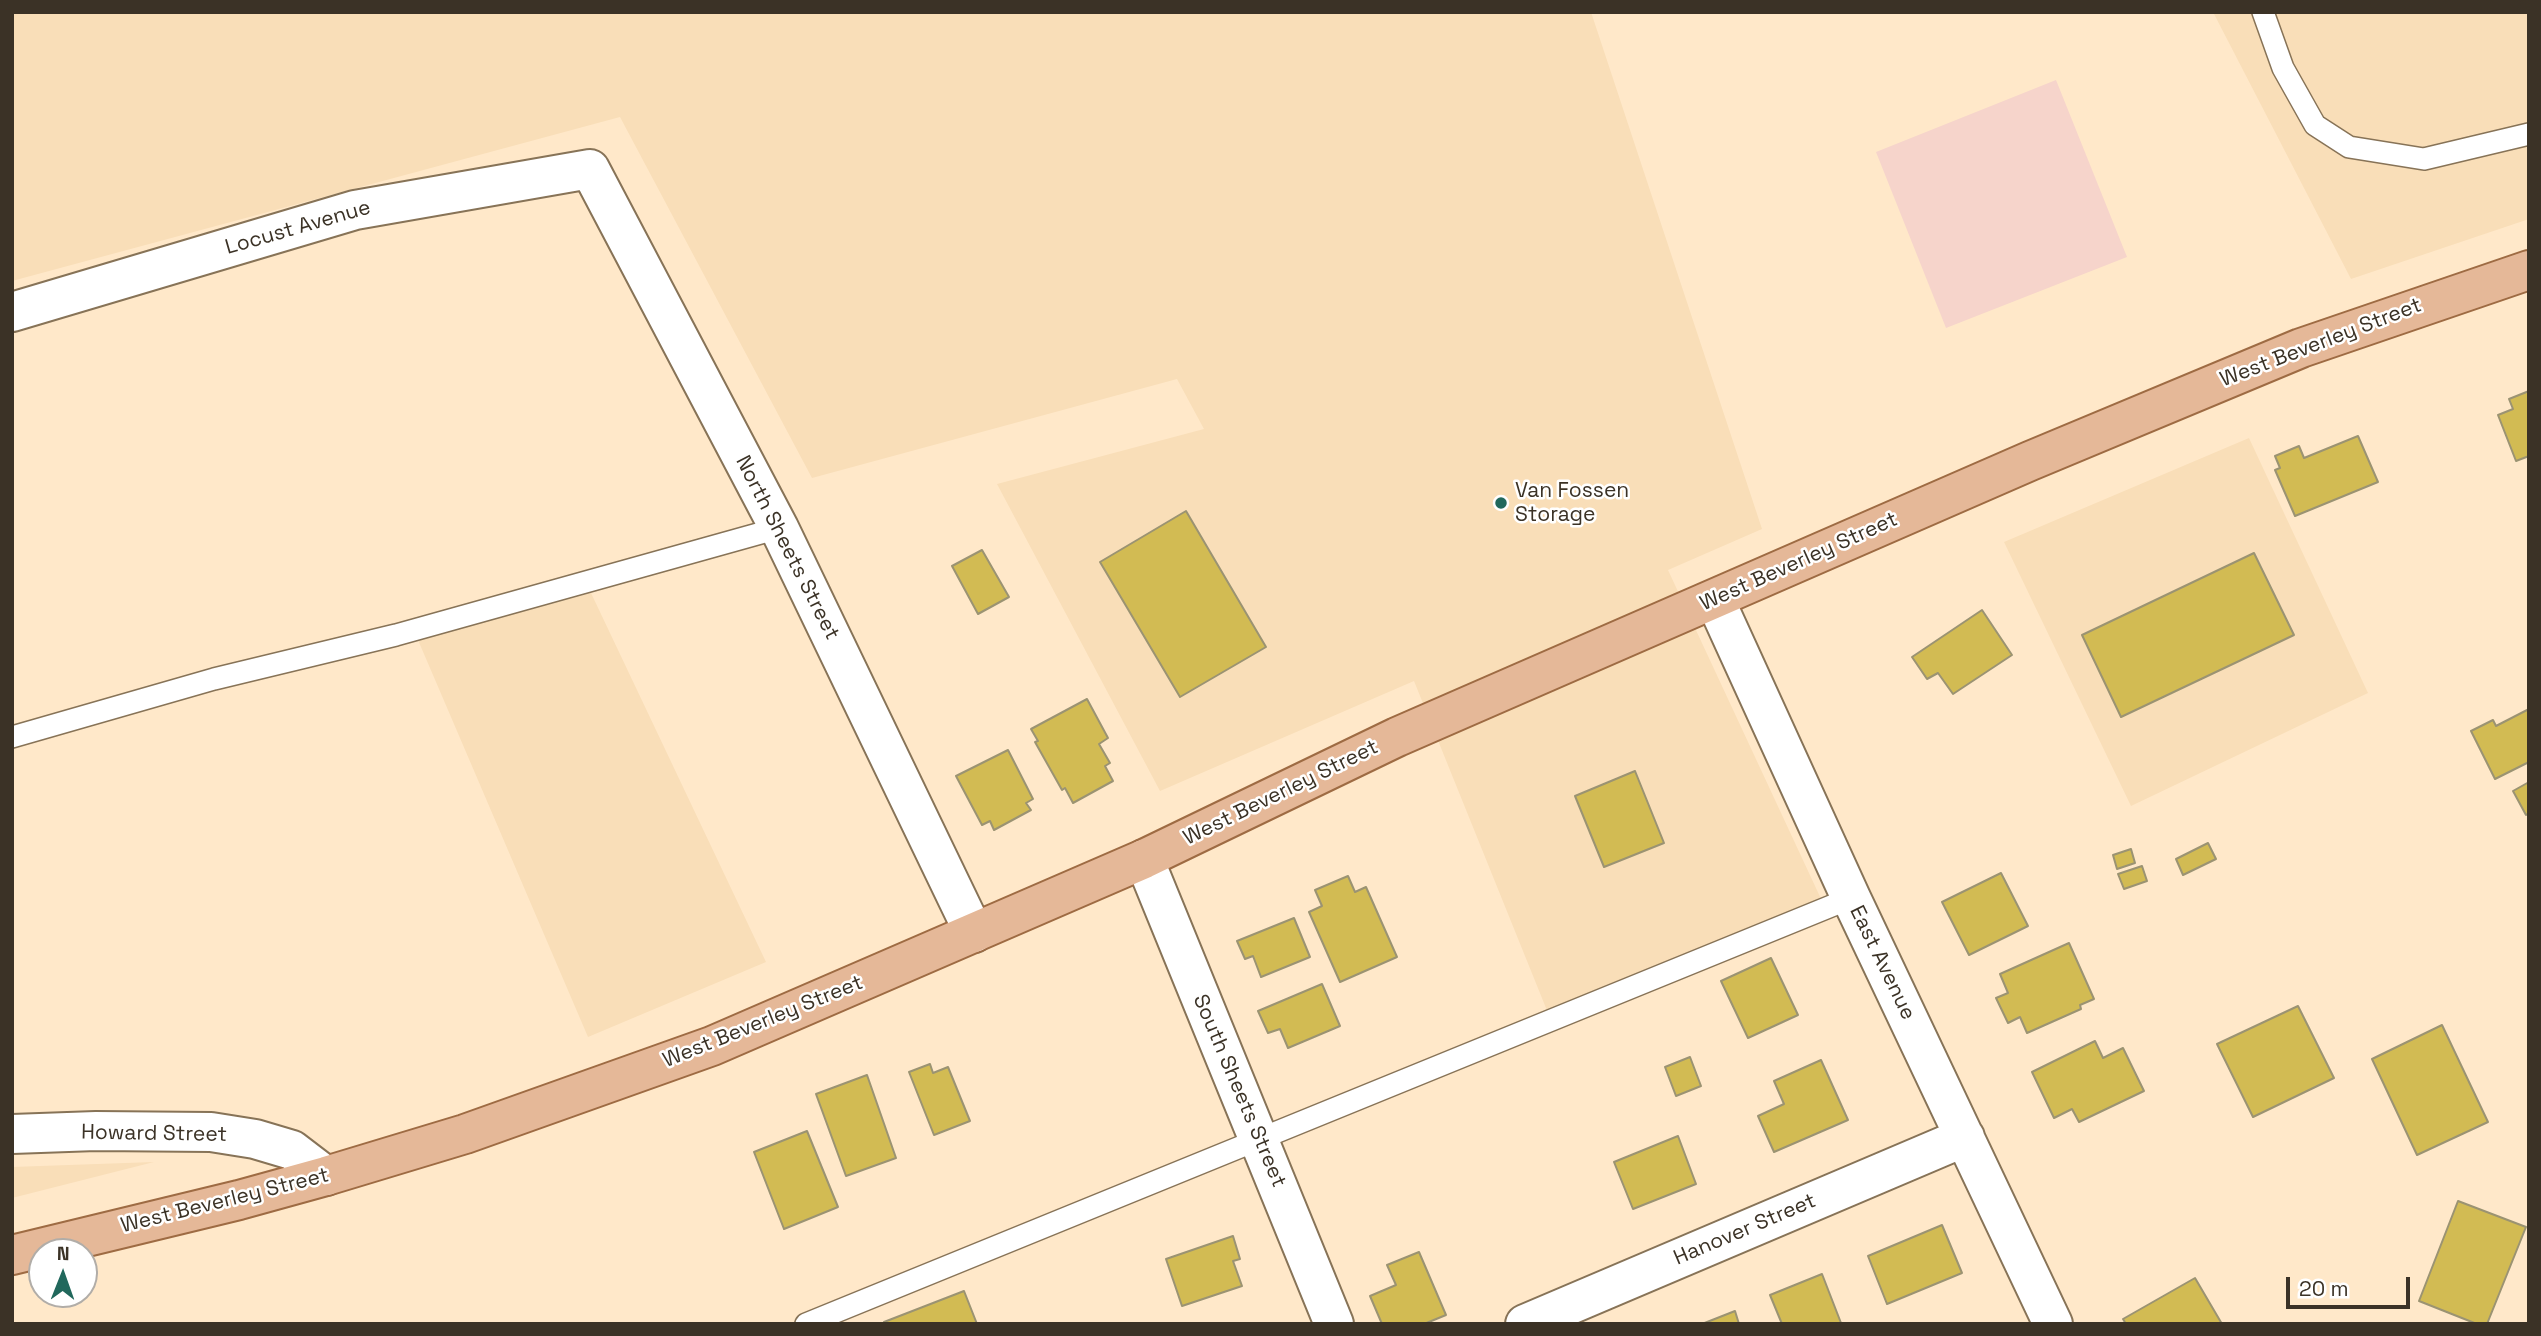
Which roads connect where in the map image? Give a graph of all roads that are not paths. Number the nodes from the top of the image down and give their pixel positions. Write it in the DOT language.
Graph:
graph roads {
  1 [pos="2263,12"];
  2 [pos="2529,134"];
  3 [pos="590,169"];
  4 [pos="2529,270"];
  5 [pos="12,312"];
  6 [pos="779,527"];
  7 [pos="1715,600"];
  8 [pos="12,737"];
  9 [pos="1144,859"];
  10 [pos="1851,898"];
  11 [pos="974,933"];
  12 [pos="12,1134"];
  13 [pos="1965,1137"];
  14 [pos="1260,1139"];
  15 [pos="326,1176"];
  16 [pos="12,1255"];
  17 [pos="806,1324"];
  18 [pos="1334,1324"];
  19 [pos="1525,1324"];
  20 [pos="2053,1324"];
  1 -- 2 [label="lane"];
  3 -- 5 [label="street, Locust Avenue"];
  3 -- 6 [label="street, North Sheets Street"];
  4 -- 7 [label="main road, West Beverley Street"];
  6 -- 8 [label="lane"];
  6 -- 11 [label="street, North Sheets Street"];
  7 -- 9 [label="main road, West Beverley Street"];
  7 -- 10 [label="street, East Avenue"];
  9 -- 11 [label="main road, West Beverley Street"];
  9 -- 14 [label="street, South Sheets Street"];
  10 -- 13 [label="street, East Avenue"];
  10 -- 14 [label="lane"];
  11 -- 15 [label="main road, West Beverley Street"];
  12 -- 15 [label="street, Howard Street"];
  13 -- 19 [label="street, Hanover Street"];
  13 -- 20 [label="street, East Avenue"];
  14 -- 17 [label="lane"];
  14 -- 18 [label="street, South Sheets Street"];
  15 -- 16 [label="main road, West Beverley Street"];
}
